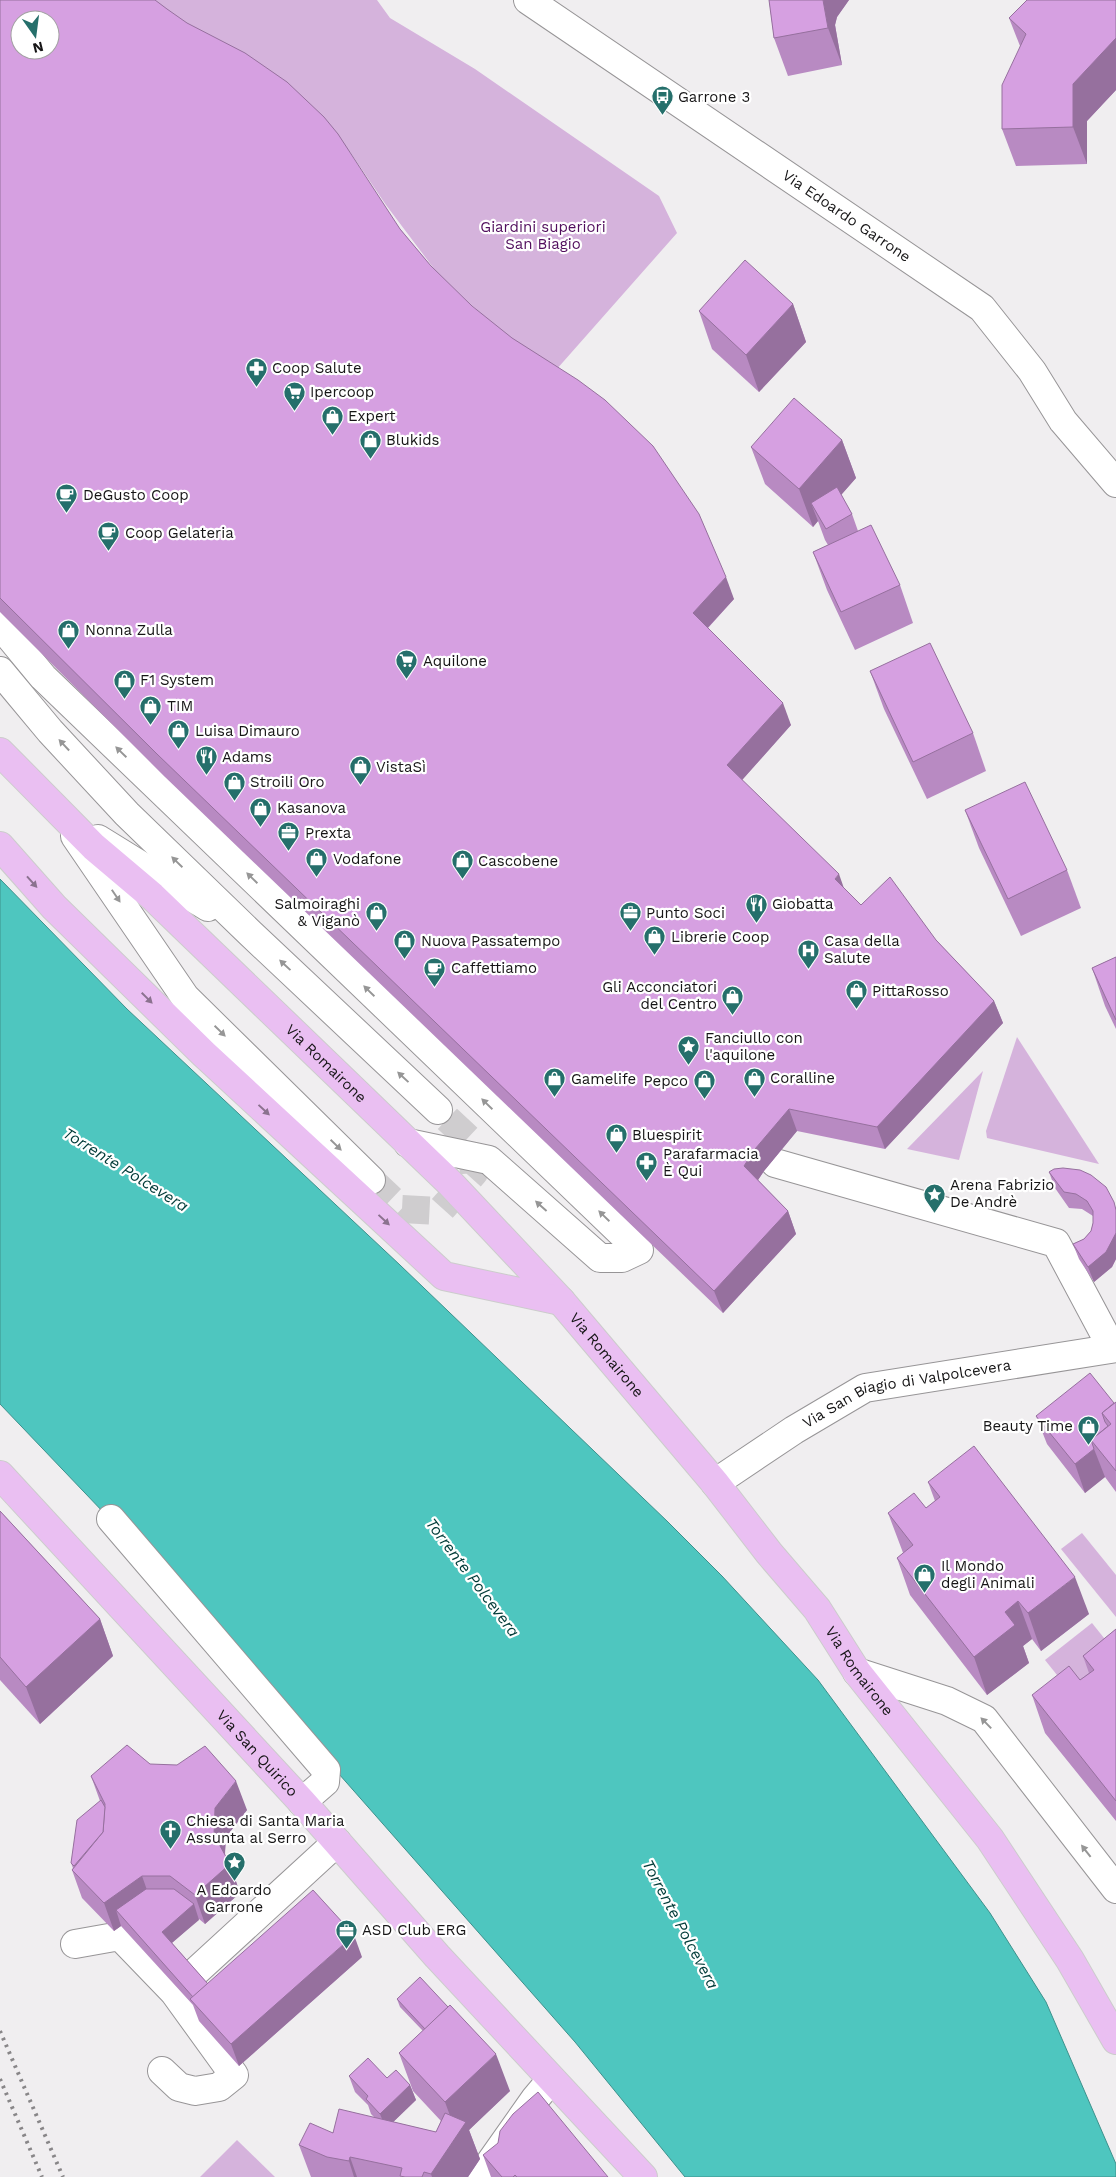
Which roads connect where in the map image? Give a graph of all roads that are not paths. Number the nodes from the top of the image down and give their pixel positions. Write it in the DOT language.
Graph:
graph roads {
  1 [pos="528,0"];
  2 [pos="1116,483"];
  3 [pos="0,625"];
  4 [pos="0,671"];
  5 [pos="0,752"];
  6 [pos="160,781"];
  7 [pos="59,812"];
  8 [pos="128,814"];
  9 [pos="97,844"];
  10 [pos="0,846"];
  11 [pos="250,933"];
  12 [pos="438,1110"];
  13 [pos="408,1143"];
  14 [pos="775,1163"];
  15 [pos="371,1180"];
  16 [pos="561,1301"];
  17 [pos="1114,1348"];
  18 [pos="0,1475"];
  19 [pos="715,1483"];
  20 [pos="111,1519"];
  21 [pos="857,1672"];
  22 [pos="302,1802"];
  23 [pos="337,1842"];
  24 [pos="1116,1889"];
  25 [pos="75,1944"];
  26 [pos="181,1985"];
  27 [pos="1116,2040"];
  28 [pos="162,2071"];
  29 [pos="552,2080"];
  30 [pos="480,2177"];
  31 [pos="643,2177"];
  1 -- 2 [label="street, Via Edoardo Garrone"];
  6 -- 3 [label="street, one-way"];
  8 -- 4 [label="street, one-way"];
  5 -- 7 [label="main road, Via Romairone"];
  6 -- 8 [label="street"];
  6 -- 13 [label="street"];
  7 -- 9 [label="main road, Via Romairone"];
  7 -- 15 [label="street, one-way"];
  8 -- 9 [label="street"];
  11 -- 8 [label="street, one-way"];
  9 -- 11 [label="street"];
  9 -- 13 [label="main road, Via Romairone"];
  10 -- 16 [label="main road, one-way"];
  12 -- 11 [label="street, one-way"];
  13 -- 16 [label="main road, Via Romairone"];
  14 -- 17 [label="street"];
  16 -- 19 [label="main road, Via Romairone"];
  17 -- 19 [label="street, Via San Biagio di Valpolcevera"];
  18 -- 22 [label="main road, Via San Quirico"];
  19 -- 21 [label="main road, Via Romairone"];
  20 -- 22 [label="street"];
  24 -- 21 [label="street, one-way"];
  21 -- 27 [label="main road, Via Romairone"];
  22 -- 23 [label="main road, Via San Quirico"];
  23 -- 26 [label="street"];
  23 -- 29 [label="main road, Via San Quirico"];
  25 -- 26 [label="street"];
  26 -- 28 [label="street"];
  29 -- 30 [label="street"];
  29 -- 31 [label="main road, Via San Quirico"];
}
